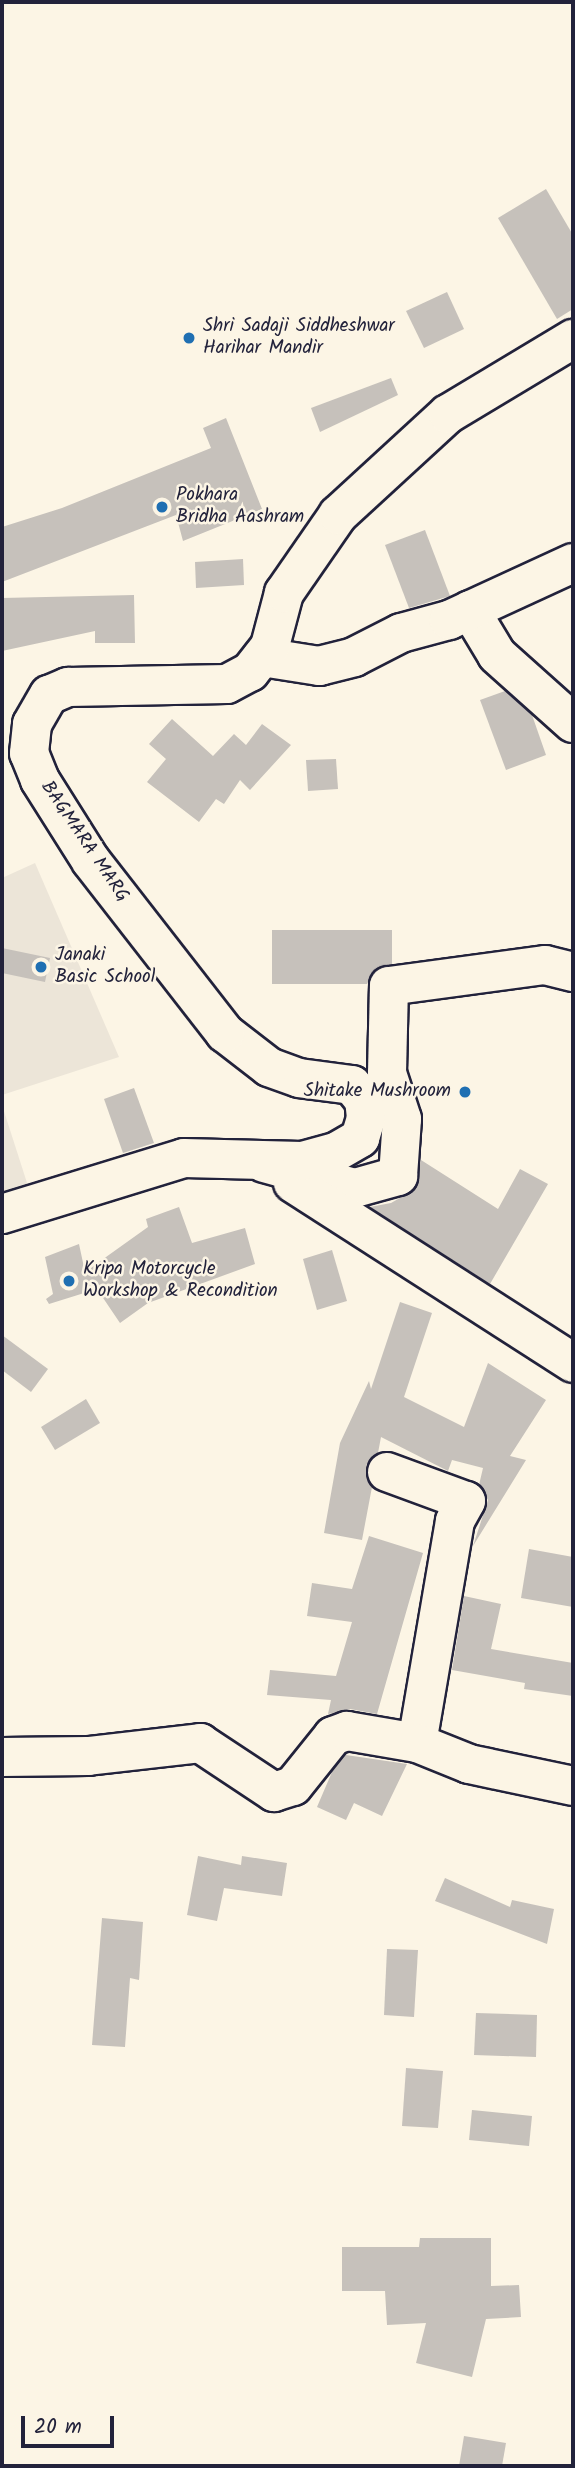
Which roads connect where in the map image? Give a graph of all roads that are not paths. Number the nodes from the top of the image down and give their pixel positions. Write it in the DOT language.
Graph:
graph roads {
  1 [pos="573,339"];
  2 [pos="573,564"];
  3 [pos="470,610"];
  4 [pos="262,657"];
  5 [pos="573,723"];
  6 [pos="573,972"];
  7 [pos="259,1161"];
  8 [pos="2,1214"];
  9 [pos="573,1363"];
  10 [pos="387,1472"];
  11 [pos="417,1743"];
  12 [pos="2,1757"];
  13 [pos="573,1786"];
  1 -- 4 [label="street, BAGMARA MARG"];
  2 -- 3 [label="street"];
  3 -- 4 [label="street"];
  3 -- 5 [label="street"];
  4 -- 7 [label="street, BAGMARA MARG"];
  6 -- 7 [label="street"];
  7 -- 8 [label="street, BAGMARA MARG"];
  7 -- 9 [label="street"];
  10 -- 11 [label="street"];
  11 -- 12 [label="street"];
  11 -- 13 [label="street"];
}
